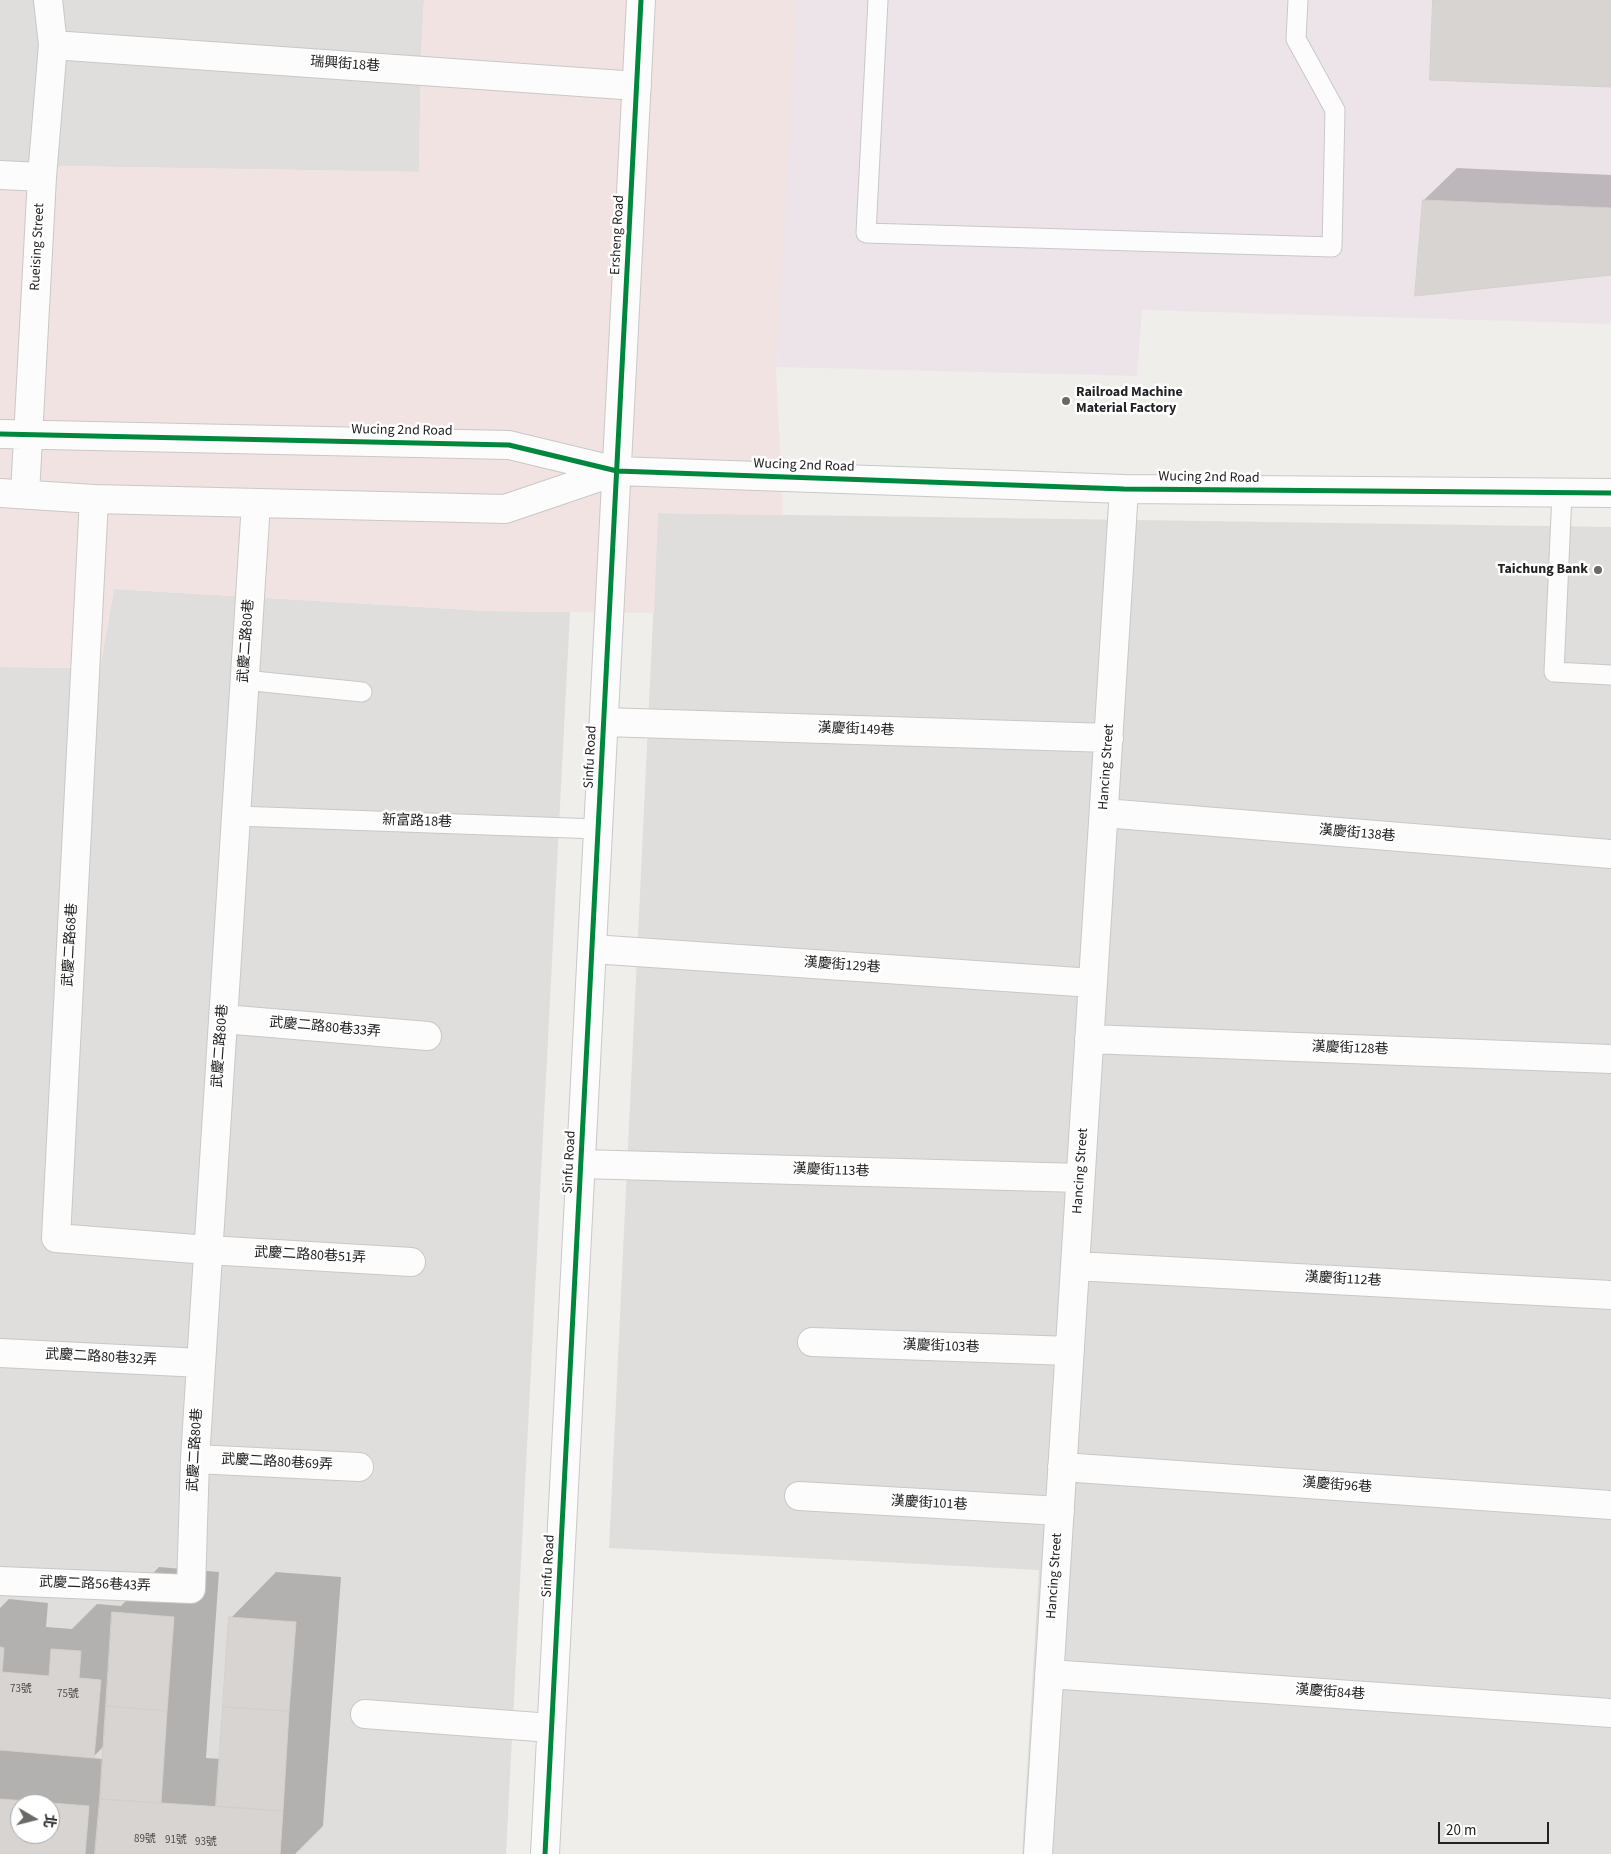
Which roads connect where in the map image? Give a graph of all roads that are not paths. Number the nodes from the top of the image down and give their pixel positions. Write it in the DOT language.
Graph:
graph roads {
  1 [pos="48,0"];
  2 [pos="641,0"];
  3 [pos="878,0"];
  4 [pos="1298,0"];
  5 [pos="53,45"];
  6 [pos="637,86"];
  7 [pos="0,175"];
  8 [pos="42,177"];
  9 [pos="0,434"];
  10 [pos="28,434"];
  11 [pos="617,470"];
  12 [pos="1124,489"];
  13 [pos="1562,493"];
  14 [pos="1611,493"];
  15 [pos="12,494"];
  16 [pos="94,499"];
  17 [pos="256,503"];
  18 [pos="1611,675"];
  19 [pos="244,680"];
  20 [pos="362,692"];
  21 [pos="604,722"];
  22 [pos="1109,738"];
  23 [pos="1104,813"];
  24 [pos="236,816"];
  25 [pos="598,829"];
  26 [pos="1611,854"];
  27 [pos="592,949"];
  28 [pos="1093,983"];
  29 [pos="223,1019"];
  30 [pos="427,1036"];
  31 [pos="1089,1038"];
  32 [pos="1611,1059"];
  33 [pos="581,1164"];
  34 [pos="1080,1178"];
  35 [pos="208,1250"];
  36 [pos="411,1262"];
  37 [pos="1075,1266"];
  38 [pos="1611,1295"];
  39 [pos="812,1342"];
  40 [pos="1070,1351"];
  41 [pos="0,1353"];
  42 [pos="201,1362"];
  43 [pos="195,1459"];
  44 [pos="358,1467"];
  45 [pos="1062,1467"];
  46 [pos="799,1496"];
  47 [pos="1611,1506"];
  48 [pos="1060,1511"];
  49 [pos="0,1581"];
  50 [pos="191,1589"];
  51 [pos="1049,1674"];
  52 [pos="1611,1713"];
  53 [pos="365,1714"];
  54 [pos="551,1728"];
  55 [pos="545,1854"];
  56 [pos="1038,1854"];
  1 -- 5 [label="street, Rueising Street"];
  2 -- 6 [label="street, Ersheng Road"];
  3 -- 4 [label="lane"];
  5 -- 6 [label="street, 瑞興街18巷"];
  5 -- 8 [label="street, Rueising Street"];
  6 -- 11 [label="street, Ersheng Road"];
  7 -- 8 [label="street"];
  8 -- 10 [label="street, Rueising Street"];
  9 -- 10 [label="street, Wucing 2nd Road"];
  10 -- 11 [label="street, Wucing 2nd Road"];
  10 -- 15 [label="street, Rueising Street"];
  11 -- 12 [label="street, Wucing 2nd Road"];
  11 -- 17 [label="street, Wucing 2nd Road"];
  11 -- 21 [label="street, Sinfu Road"];
  12 -- 13 [label="street, Wucing 2nd Road"];
  12 -- 22 [label="street, Hancing Street"];
  13 -- 14 [label="street, Wucing 2nd Road"];
  13 -- 18 [label="lane"];
  15 -- 16 [label="street, Wucing 2nd Road"];
  16 -- 17 [label="street, Wucing 2nd Road"];
  16 -- 35 [label="street, 武慶二路68巷"];
  17 -- 19 [label="street, 武慶二路80巷"];
  19 -- 20 [label="lane"];
  19 -- 24 [label="street, 武慶二路80巷"];
  21 -- 22 [label="street, 漢慶街149巷"];
  21 -- 25 [label="street, Sinfu Road"];
  22 -- 23 [label="street, Hancing Street"];
  23 -- 26 [label="street, 漢慶街138巷"];
  23 -- 28 [label="street, Hancing Street"];
  24 -- 25 [label="lane, 新富路18巷"];
  24 -- 29 [label="street, 武慶二路80巷"];
  25 -- 27 [label="street, Sinfu Road"];
  27 -- 28 [label="street, 漢慶街129巷"];
  27 -- 33 [label="street, Sinfu Road"];
  28 -- 31 [label="street, Hancing Street"];
  29 -- 30 [label="street, 武慶二路80巷33弄"];
  29 -- 35 [label="street, 武慶二路80巷"];
  31 -- 32 [label="street, 漢慶街128巷"];
  31 -- 34 [label="street, Hancing Street"];
  33 -- 34 [label="street, 漢慶街113巷"];
  33 -- 54 [label="street, Sinfu Road"];
  34 -- 37 [label="street, Hancing Street"];
  35 -- 36 [label="street, 武慶二路80巷51弄"];
  35 -- 42 [label="street, 武慶二路80巷"];
  37 -- 38 [label="street, 漢慶街112巷"];
  37 -- 40 [label="street, Hancing Street"];
  39 -- 40 [label="street, 漢慶街103巷"];
  40 -- 45 [label="street, Hancing Street"];
  41 -- 42 [label="street, 武慶二路80巷32弄"];
  42 -- 43 [label="street, 武慶二路80巷"];
  43 -- 44 [label="street, 武慶二路80巷69弄"];
  43 -- 50 [label="street, 武慶二路80巷"];
  45 -- 47 [label="street, 漢慶街96巷"];
  45 -- 48 [label="street, Hancing Street"];
  46 -- 48 [label="street, 漢慶街101巷"];
  48 -- 51 [label="street, Hancing Street"];
  49 -- 50 [label="street, 武慶二路56巷43弄"];
  51 -- 52 [label="street, 漢慶街84巷"];
  51 -- 56 [label="street, Hancing Street"];
  53 -- 54 [label="street"];
  54 -- 55 [label="street, Sinfu Road"];
}
